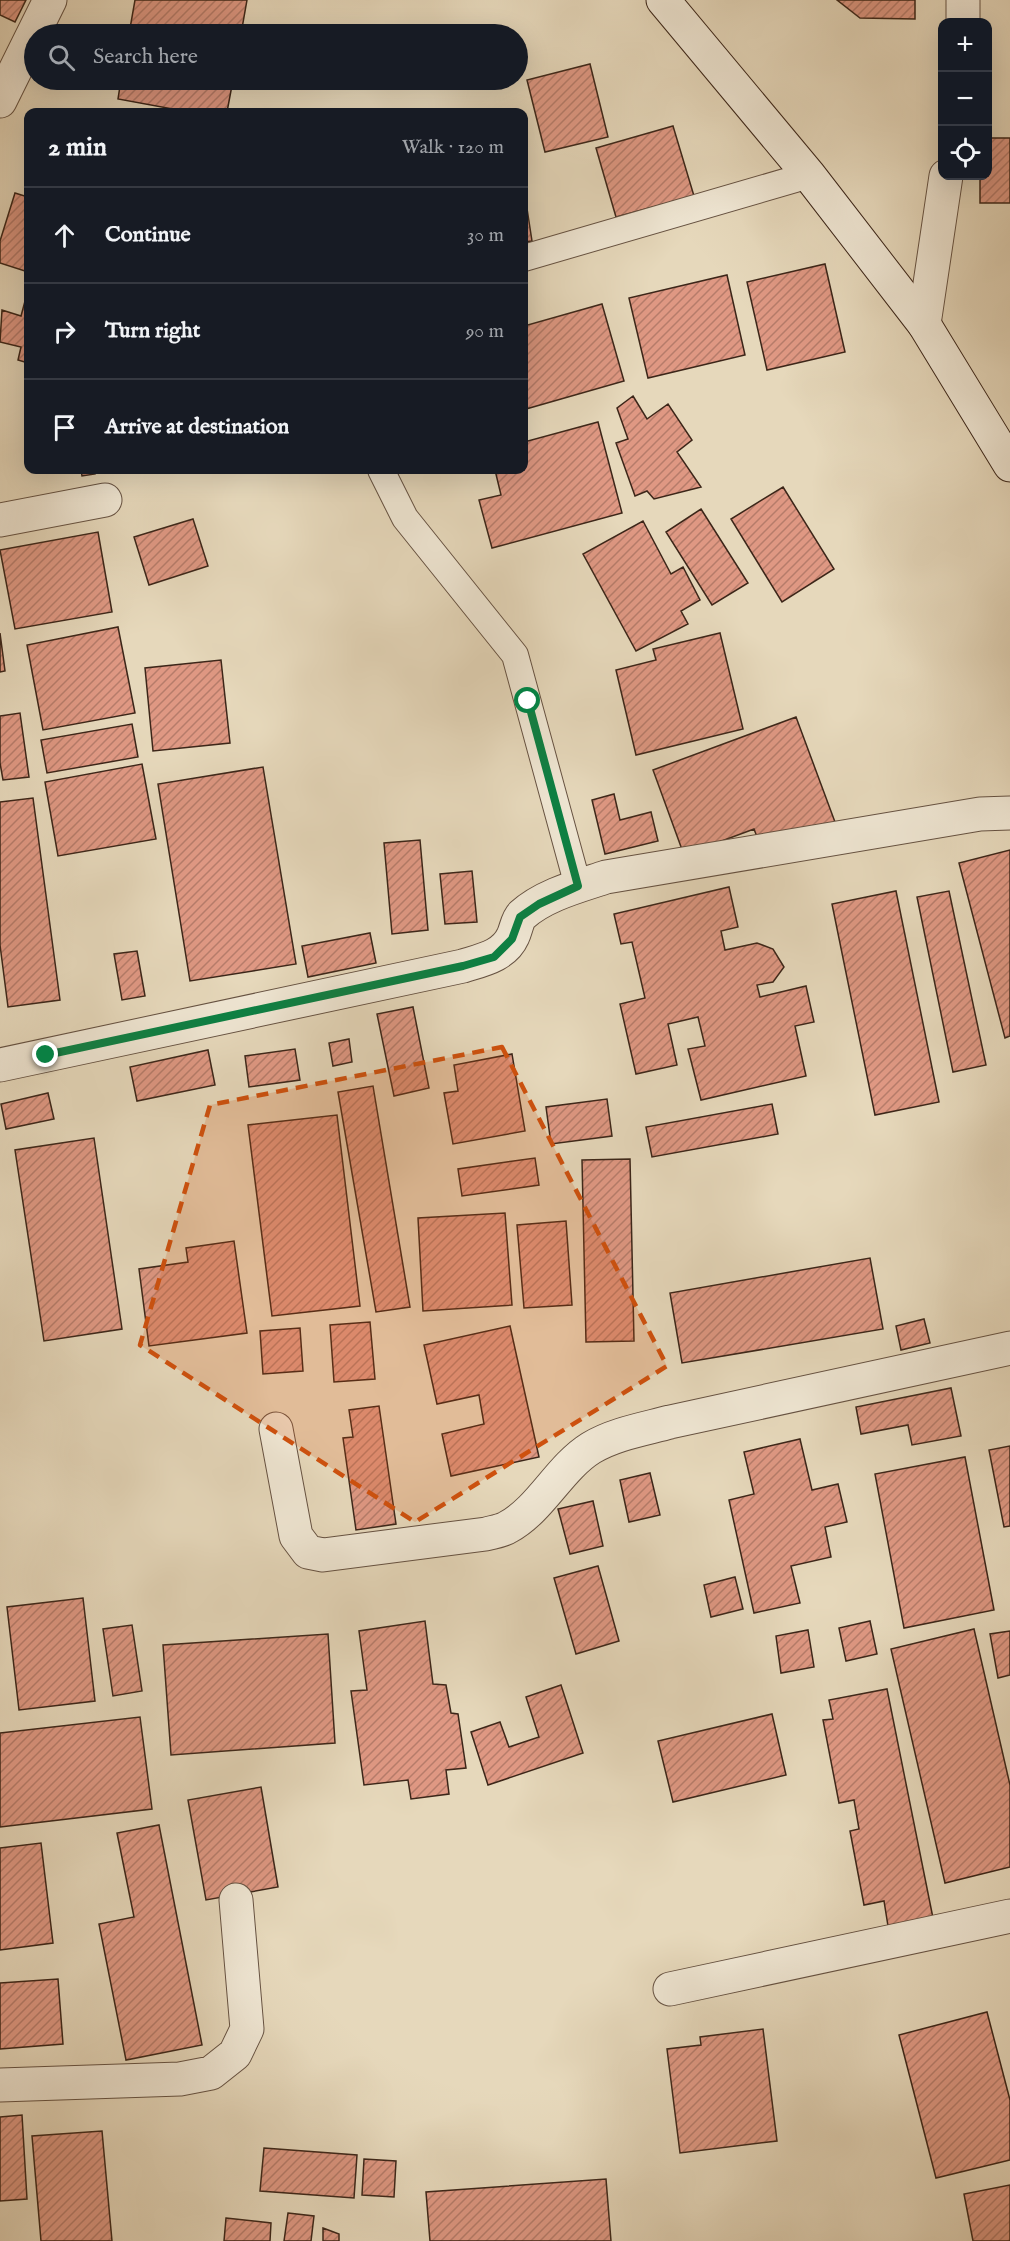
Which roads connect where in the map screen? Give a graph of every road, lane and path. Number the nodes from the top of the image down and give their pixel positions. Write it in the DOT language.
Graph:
graph roads {
  1 [pos="50,0"];
  2 [pos="663,0"];
  3 [pos="963,0"];
  4 [pos="963,18"];
  5 [pos="38,24"];
  6 [pos="24,53"];
  7 [pos="0,101"];
  8 [pos="809,175"];
  9 [pos="945,180"];
  10 [pos="528,257"];
  11 [pos="924,324"];
  12 [pos="1010,465"];
  13 [pos="383,474"];
  14 [pos="105,500"];
  15 [pos="0,520"];
  16 [pos="1010,813"];
  17 [pos="578,886"];
  18 [pos="0,1065"];
  19 [pos="1010,1348"];
  20 [pos="276,1429"];
  21 [pos="236,1900"];
  22 [pos="1010,1916"];
  23 [pos="670,1989"];
  24 [pos="0,2085"];
  1 -- 5 [label="street"];
  2 -- 8 [label="street"];
  3 -- 4 [label="street"];
  6 -- 7 [label="street"];
  8 -- 10 [label="lane"];
  8 -- 11 [label="street"];
  9 -- 11 [label="street"];
  11 -- 12 [label="street"];
  13 -- 17 [label="lane"];
  14 -- 15 [label="street"];
  16 -- 17 [label="street"];
  17 -- 18 [label="street"];
  19 -- 20 [label="street"];
  21 -- 24 [label="street"];
  22 -- 23 [label="street"];
}
